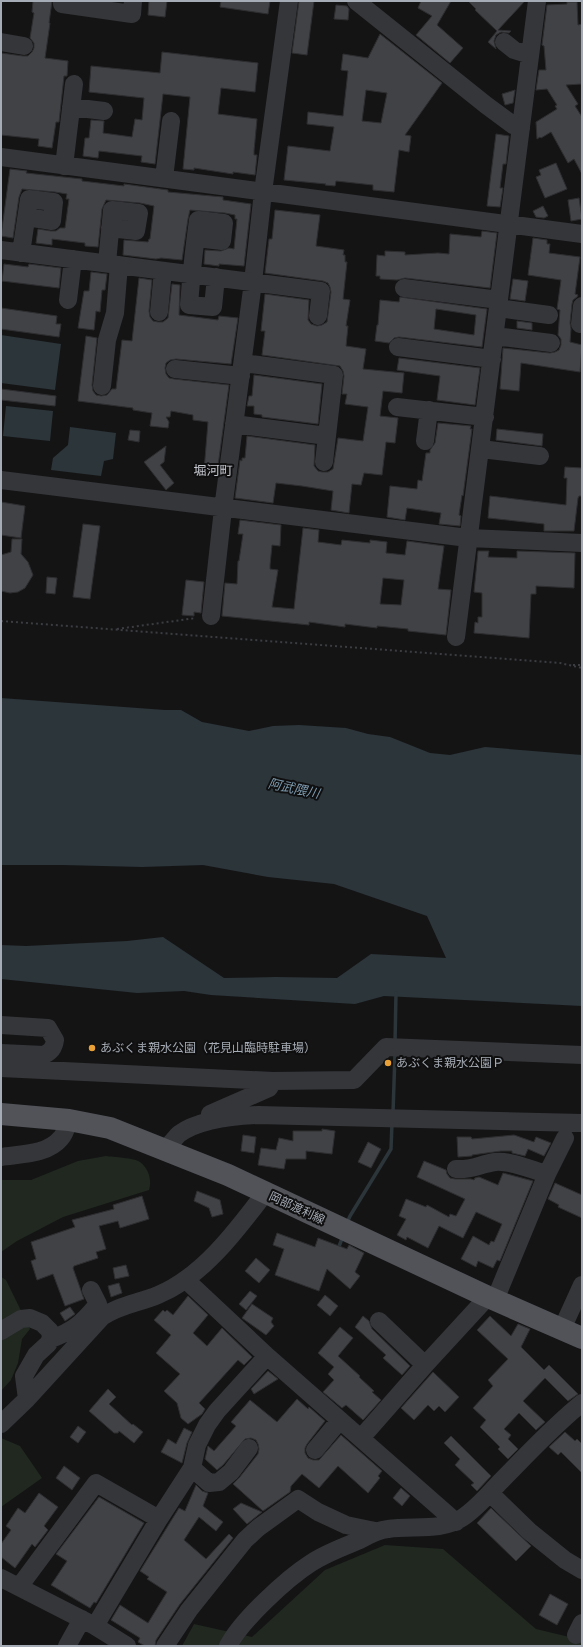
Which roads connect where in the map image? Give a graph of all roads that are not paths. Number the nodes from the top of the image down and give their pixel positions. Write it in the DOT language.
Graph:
graph roads {
  1 [pos="62,1"];
  2 [pos="133,1"];
  3 [pos="289,1"];
  4 [pos="356,1"];
  5 [pos="537,1"];
  6 [pos="1,42"];
  7 [pos="504,42"];
  8 [pos="24,46"];
  9 [pos="530,55"];
  10 [pos="74,84"];
  11 [pos="71,107"];
  12 [pos="104,110"];
  13 [pos="171,121"];
  14 [pos="520,128"];
  15 [pos="1,157"];
  16 [pos="64,166"];
  17 [pos="164,178"];
  18 [pos="263,192"];
  19 [pos="27,217"];
  20 [pos="508,225"];
  21 [pos="110,228"];
  22 [pos="582,234"];
  23 [pos="196,238"];
  24 [pos="1,250"];
  25 [pos="21,253"];
  26 [pos="73,259"];
  27 [pos="113,264"];
  28 [pos="163,271"];
  29 [pos="192,274"];
  30 [pos="216,277"];
  31 [pos="253,282"];
  32 [pos="404,288"];
  33 [pos="68,300"];
  34 [pos="499,304"];
  35 [pos="582,306"];
  36 [pos="159,312"];
  37 [pos="549,315"];
  38 [pos="318,316"];
  39 [pos="580,324"];
  40 [pos="495,336"];
  41 [pos="551,343"];
  42 [pos="398,347"];
  43 [pos="492,359"];
  44 [pos="175,368"];
  45 [pos="242,369"];
  46 [pos="102,386"];
  47 [pos="397,407"];
  48 [pos="429,410"];
  49 [pos="485,417"];
  50 [pos="234,424"];
  51 [pos="327,436"];
  52 [pos="425,441"];
  53 [pos="481,449"];
  54 [pos="540,456"];
  55 [pos="324,462"];
  56 [pos="1,480"];
  57 [pos="223,509"];
  58 [pos="468,538"];
  59 [pos="582,543"];
  60 [pos="211,616"];
  61 [pos="456,637"];
  62 [pos="1,1025"];
  63 [pos="1,1053"];
  64 [pos="582,1055"];
  65 [pos="1,1068"];
  66 [pos="273,1081"];
  67 [pos="1,1114"];
  68 [pos="69,1120"];
  69 [pos="582,1123"];
  70 [pos="179,1134"];
  71 [pos="565,1138"];
  72 [pos="164,1151"];
  73 [pos="1,1157"];
  74 [pos="456,1169"];
  75 [pos="547,1174"];
  76 [pos="265,1193"];
  77 [pos="186,1280"];
  78 [pos="582,1285"];
  79 [pos="91,1290"];
  80 [pos="490,1298"];
  81 [pos="379,1321"];
  82 [pos="562,1329"];
  83 [pos="1,1331"];
  84 [pos="582,1338"];
  85 [pos="51,1339"];
  86 [pos="267,1356"];
  87 [pos="425,1365"];
  88 [pos="27,1399"];
  89 [pos="582,1403"];
  90 [pos="340,1420"];
  91 [pos="1,1424"];
  92 [pos="361,1438"];
  93 [pos="249,1448"];
  94 [pos="315,1450"];
  95 [pos="192,1468"];
  96 [pos="490,1492"];
  97 [pos="159,1519"];
  98 [pos="456,1522"];
  99 [pos="375,1531"];
  100 [pos="582,1570"];
  101 [pos="1,1578"];
  102 [pos="18,1587"];
  103 [pos="88,1623"];
  104 [pos="67,1646"];
  105 [pos="127,1646"];
  106 [pos="165,1646"];
  107 [pos="228,1646"];
  1 -- 2 [label="street"];
  3 -- 18 [label="street"];
  4 -- 14 [label="street"];
  5 -- 9 [label="street"];
  6 -- 8 [label="street"];
  7 -- 9 [label="street"];
  9 -- 14 [label="street"];
  10 -- 11 [label="street"];
  11 -- 12 [label="street"];
  11 -- 16 [label="street"];
  13 -- 17 [label="street"];
  14 -- 20 [label="street"];
  15 -- 16 [label="street"];
  16 -- 17 [label="street"];
  17 -- 18 [label="street"];
  18 -- 20 [label="street"];
  18 -- 31 [label="street"];
  19 -- 25 [label="street"];
  20 -- 22 [label="street"];
  20 -- 34 [label="street"];
  21 -- 27 [label="street"];
  23 -- 29 [label="street"];
  24 -- 25 [label="street"];
  25 -- 26 [label="street"];
  26 -- 27 [label="street"];
  26 -- 33 [label="street"];
  27 -- 28 [label="street"];
  27 -- 46 [label="street"];
  28 -- 29 [label="street"];
  28 -- 36 [label="street"];
  29 -- 30 [label="street"];
  29 -- 30 [label="street"];
  30 -- 31 [label="street"];
  31 -- 38 [label="street"];
  31 -- 45 [label="street"];
  32 -- 34 [label="street"];
  34 -- 37 [label="street"];
  34 -- 40 [label="street"];
  35 -- 39 [label="street"];
  40 -- 41 [label="street"];
  40 -- 43 [label="street"];
  42 -- 43 [label="street"];
  43 -- 49 [label="street"];
  44 -- 45 [label="street"];
  45 -- 50 [label="street"];
  45 -- 51 [label="street"];
  47 -- 48 [label="street"];
  48 -- 49 [label="street"];
  48 -- 52 [label="street"];
  49 -- 53 [label="street"];
  50 -- 51 [label="street"];
  50 -- 57 [label="street"];
  51 -- 55 [label="street"];
  53 -- 54 [label="street"];
  53 -- 58 [label="street"];
  56 -- 57 [label="street"];
  57 -- 58 [label="street"];
  57 -- 60 [label="street"];
  58 -- 59 [label="street"];
  58 -- 61 [label="street"];
  62 -- 63 [label="street"];
  64 -- 66 [label="street"];
  65 -- 66 [label="street"];
  66 -- 70 [label="street"];
  67 -- 68 [label="main road, 岡部渡利線"];
  68 -- 72 [label="main road, 岡部渡利線"];
  68 -- 73 [label="street"];
  69 -- 70 [label="street"];
  70 -- 72 [label="street"];
  71 -- 75 [label="street"];
  72 -- 76 [label="main road, 岡部渡利線"];
  74 -- 75 [label="street"];
  75 -- 80 [label="street"];
  76 -- 77 [label="street"];
  76 -- 80 [label="main road, 岡部渡利線"];
  77 -- 86 [label="street"];
  77 -- 88 [label="street"];
  78 -- 82 [label="street"];
  79 -- 85 [label="street"];
  80 -- 82 [label="main road, 岡部渡利線"];
  80 -- 87 [label="street"];
  81 -- 87 [label="street"];
  82 -- 84 [label="main road, 岡部渡利線"];
  83 -- 85 [label="street"];
  85 -- 88 [label="street"];
  86 -- 90 [label="street"];
  86 -- 95 [label="street"];
  87 -- 92 [label="street"];
  88 -- 91 [label="street"];
  89 -- 96 [label="street"];
  90 -- 92 [label="street"];
  90 -- 94 [label="street"];
  92 -- 98 [label="street"];
  93 -- 95 [label="street"];
  95 -- 97 [label="street"];
  96 -- 98 [label="street"];
  96 -- 100 [label="street"];
  97 -- 102 [label="street"];
  97 -- 103 [label="street"];
  98 -- 99 [label="street"];
  99 -- 106 [label="street"];
  99 -- 107 [label="street"];
  101 -- 102 [label="street"];
  102 -- 103 [label="street"];
  103 -- 104 [label="street"];
  103 -- 105 [label="street"];
}
